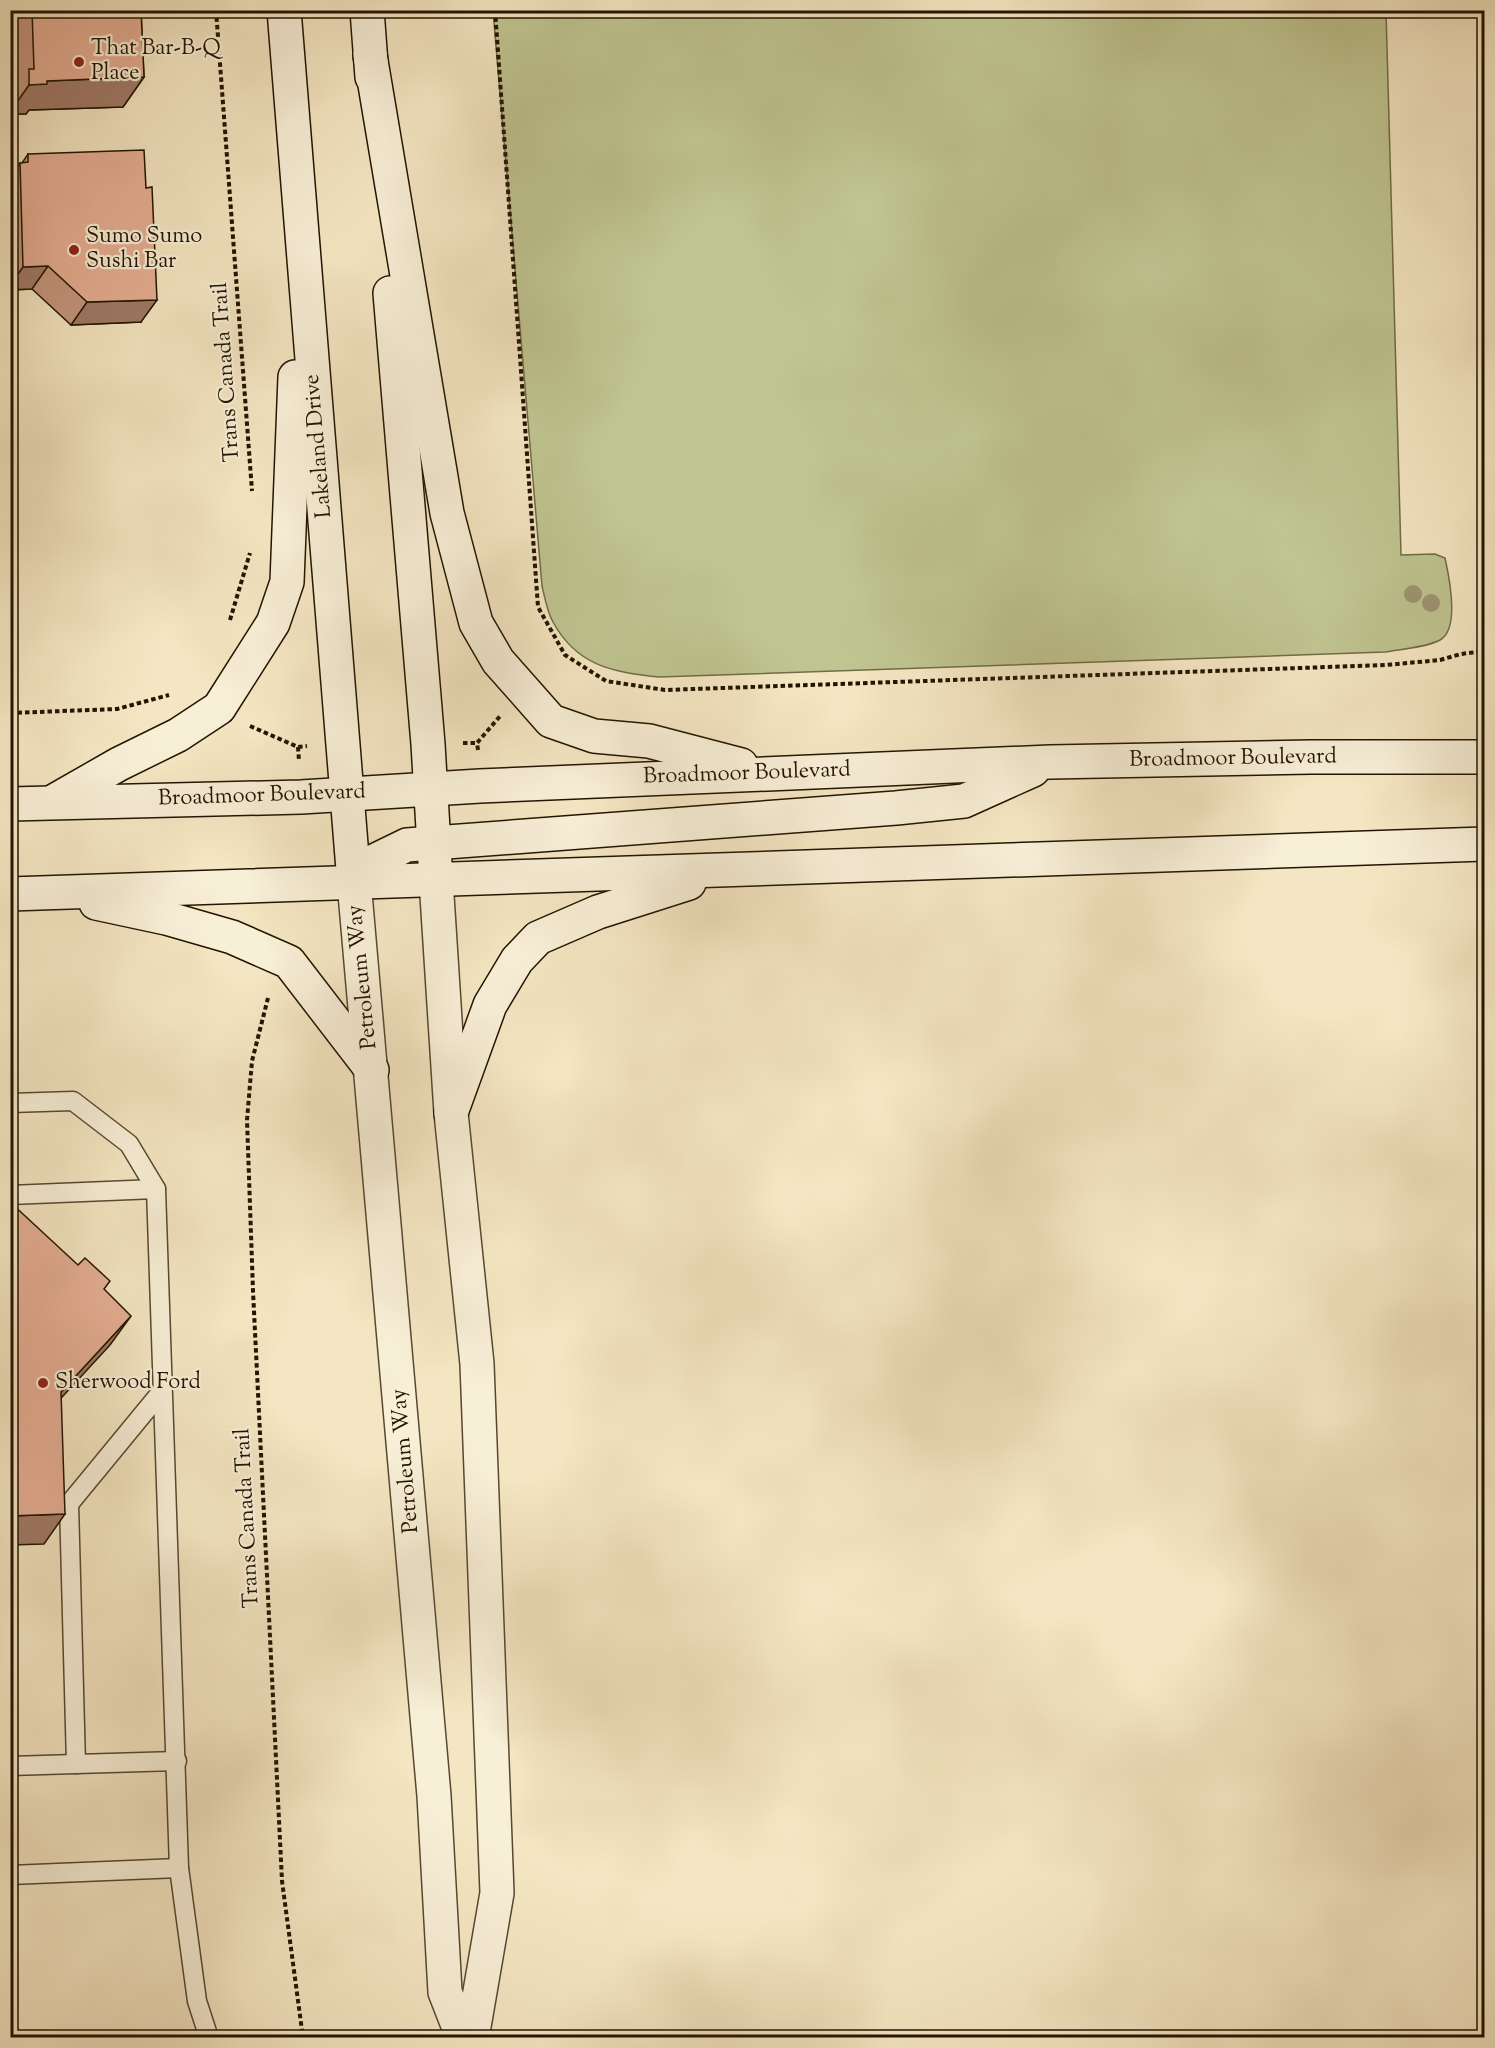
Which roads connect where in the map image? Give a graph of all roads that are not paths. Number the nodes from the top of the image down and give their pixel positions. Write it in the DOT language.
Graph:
graph roads {
  1 [pos="368,10"];
  2 [pos="284,18"];
  3 [pos="370,55"];
  4 [pos="301,234"];
  5 [pos="1485,757"];
  6 [pos="1050,762"];
  7 [pos="775,773"];
  8 [pos="430,790"];
  9 [pos="346,795"];
  10 [pos="53,801"];
  11 [pos="10,804"];
  12 [pos="434,842"];
  13 [pos="1485,844"];
  14 [pos="728,871"];
  15 [pos="436,880"];
  16 [pos="354,882"];
  17 [pos="44,892"];
  18 [pos="10,894"];
  19 [pos="372,1070"];
  20 [pos="10,1103"];
  21 [pos="451,1113"];
  22 [pos="156,1190"];
  23 [pos="10,1195"];
  24 [pos="162,1390"];
  25 [pos="177,1761"];
  26 [pos="76,1764"];
  27 [pos="10,1766"];
  28 [pos="179,1868"];
  29 [pos="10,1875"];
  30 [pos="209,2037"];
  31 [pos="463,2037"];
  32 [pos="472,2037"];
  1 -- 3 [label="main road"];
  2 -- 4 [label="main road, Lakeland Drive"];
  3 -- 7 [label="main road"];
  3 -- 8 [label="main road"];
  4 -- 9 [label="main road, Lakeland Drive"];
  4 -- 10 [label="main road"];
  5 -- 6 [label="main road, Broadmoor Boulevard"];
  6 -- 7 [label="main road, Broadmoor Boulevard"];
  6 -- 12 [label="main road"];
  7 -- 8 [label="main road, Broadmoor Boulevard"];
  8 -- 9 [label="main road, Broadmoor Boulevard"];
  8 -- 12 [label="main road"];
  9 -- 10 [label="main road, Broadmoor Boulevard"];
  9 -- 16 [label="main road, Lakeland Drive"];
  10 -- 11 [label="main road, Broadmoor Boulevard"];
  12 -- 15 [label="main road"];
  12 -- 16 [label="main road"];
  13 -- 14 [label="main road"];
  14 -- 15 [label="main road"];
  14 -- 21 [label="main road"];
  15 -- 16 [label="main road"];
  15 -- 21 [label="main road"];
  16 -- 17 [label="main road"];
  16 -- 19 [label="main road, Petroleum Way"];
  17 -- 18 [label="main road"];
  17 -- 19 [label="main road"];
  19 -- 31 [label="main road, Petroleum Way"];
  20 -- 22 [label="lane"];
  21 -- 32 [label="main road"];
  22 -- 23 [label="lane"];
  22 -- 24 [label="lane"];
  24 -- 25 [label="lane"];
  24 -- 26 [label="lane"];
  25 -- 26 [label="lane"];
  25 -- 28 [label="lane"];
  26 -- 27 [label="lane"];
  28 -- 29 [label="lane"];
  28 -- 30 [label="lane"];
}
